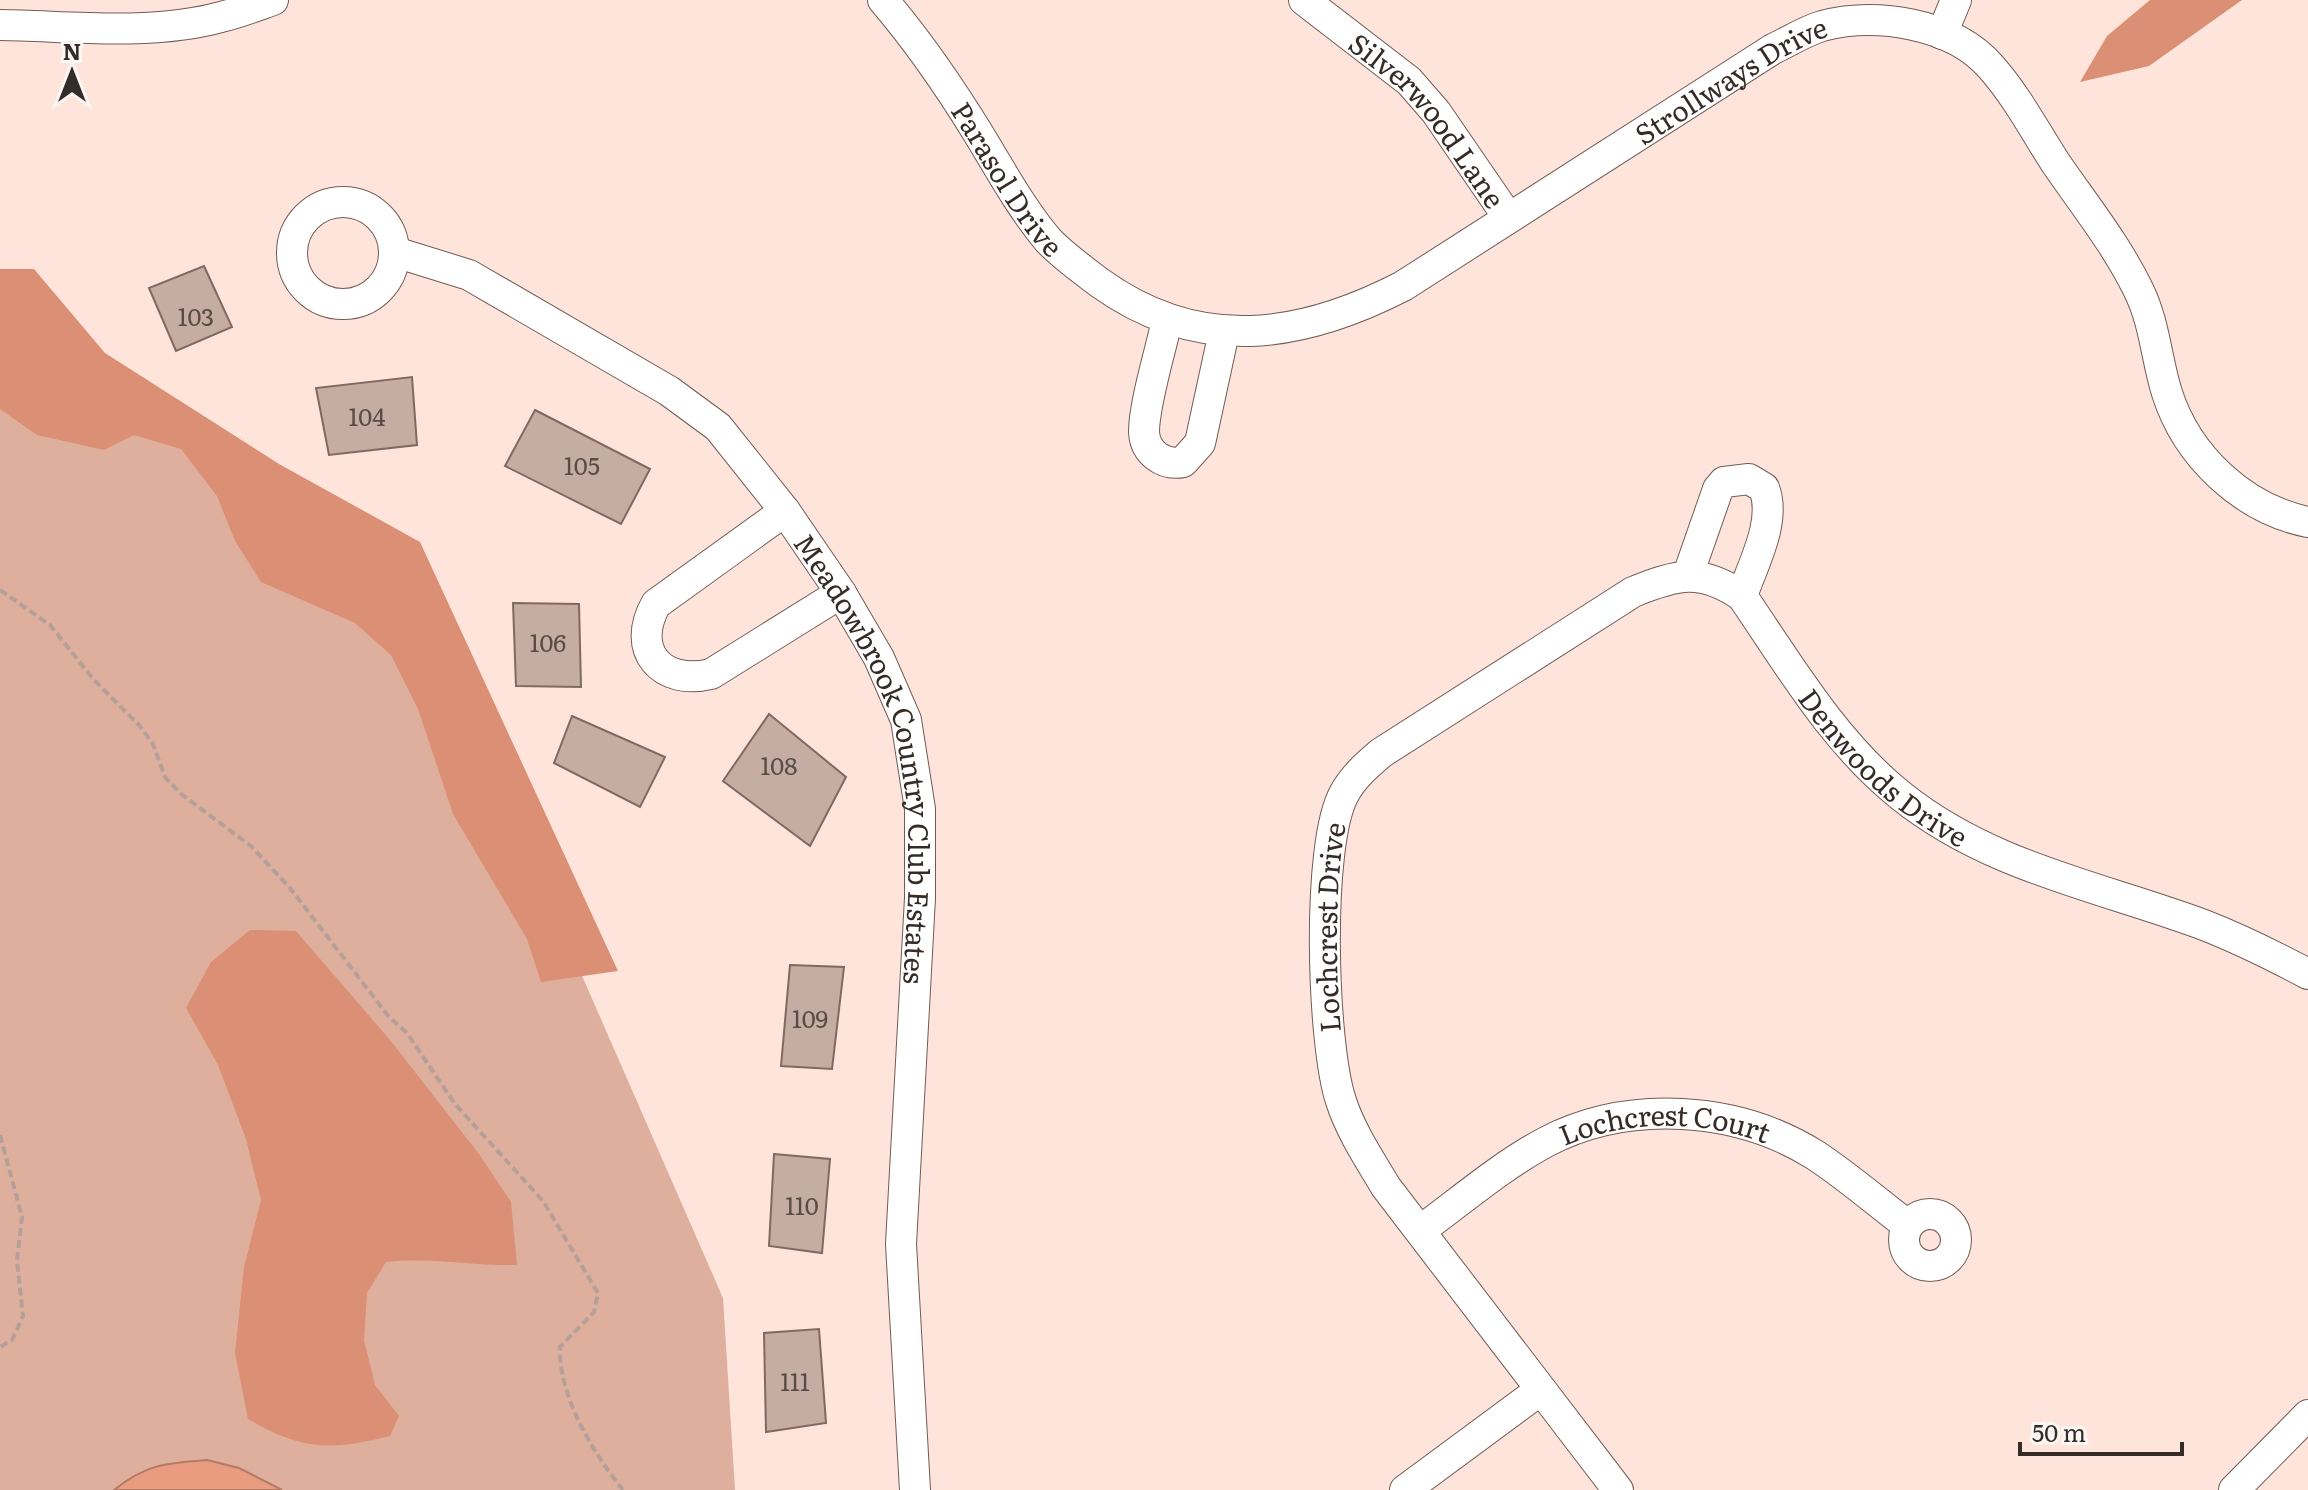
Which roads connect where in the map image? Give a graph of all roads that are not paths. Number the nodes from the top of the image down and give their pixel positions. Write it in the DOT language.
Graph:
graph roads {
  1 [pos="883,0"];
  2 [pos="1304,0"];
  3 [pos="1956,0"];
  4 [pos="265,1"];
  5 [pos="0,25"];
  6 [pos="1942,34"];
  7 [pos="1508,217"];
  8 [pos="395,252"];
  9 [pos="1167,320"];
  10 [pos="1224,332"];
  11 [pos="785,511"];
  12 [pos="2308,522"];
  13 [pos="1688,575"];
  14 [pos="841,593"];
  15 [pos="1742,596"];
  16 [pos="2308,974"];
  17 [pos="1907,1225"];
  18 [pos="1421,1230"];
  19 [pos="1539,1391"];
  20 [pos="2308,1415"];
  21 [pos="915,1490"];
  22 [pos="1405,1490"];
  23 [pos="1618,1490"];
  24 [pos="2234,1490"];
  1 -- 9 [label="street, Parasol Drive"];
  2 -- 7 [label="street, Silverwood Lane"];
  3 -- 6 [label="street"];
  4 -- 5 [label="street"];
  6 -- 7 [label="street, Strollways Drive"];
  6 -- 12 [label="street, Strollways Drive"];
  7 -- 10 [label="street, Strollways Drive"];
  8 -- 11 [label="street, Meadowbrook Country Club Estates"];
  9 -- 10 [label="street, Parasol Drive"];
  9 -- 10 [label="street"];
  11 -- 14 [label="street, Meadowbrook Country Club Estates"];
  11 -- 14 [label="street"];
  13 -- 15 [label="street, Lochcrest Drive"];
  13 -- 15 [label="street"];
  13 -- 18 [label="street, Lochcrest Drive"];
  14 -- 21 [label="street, Meadowbrook Country Club Estates"];
  15 -- 16 [label="street, Denwoods Drive"];
  17 -- 18 [label="street, Lochcrest Court"];
  18 -- 19 [label="street, Lochcrest Drive"];
  19 -- 22 [label="street"];
  19 -- 23 [label="street, Lochcrest Drive"];
  20 -- 24 [label="street"];
}
